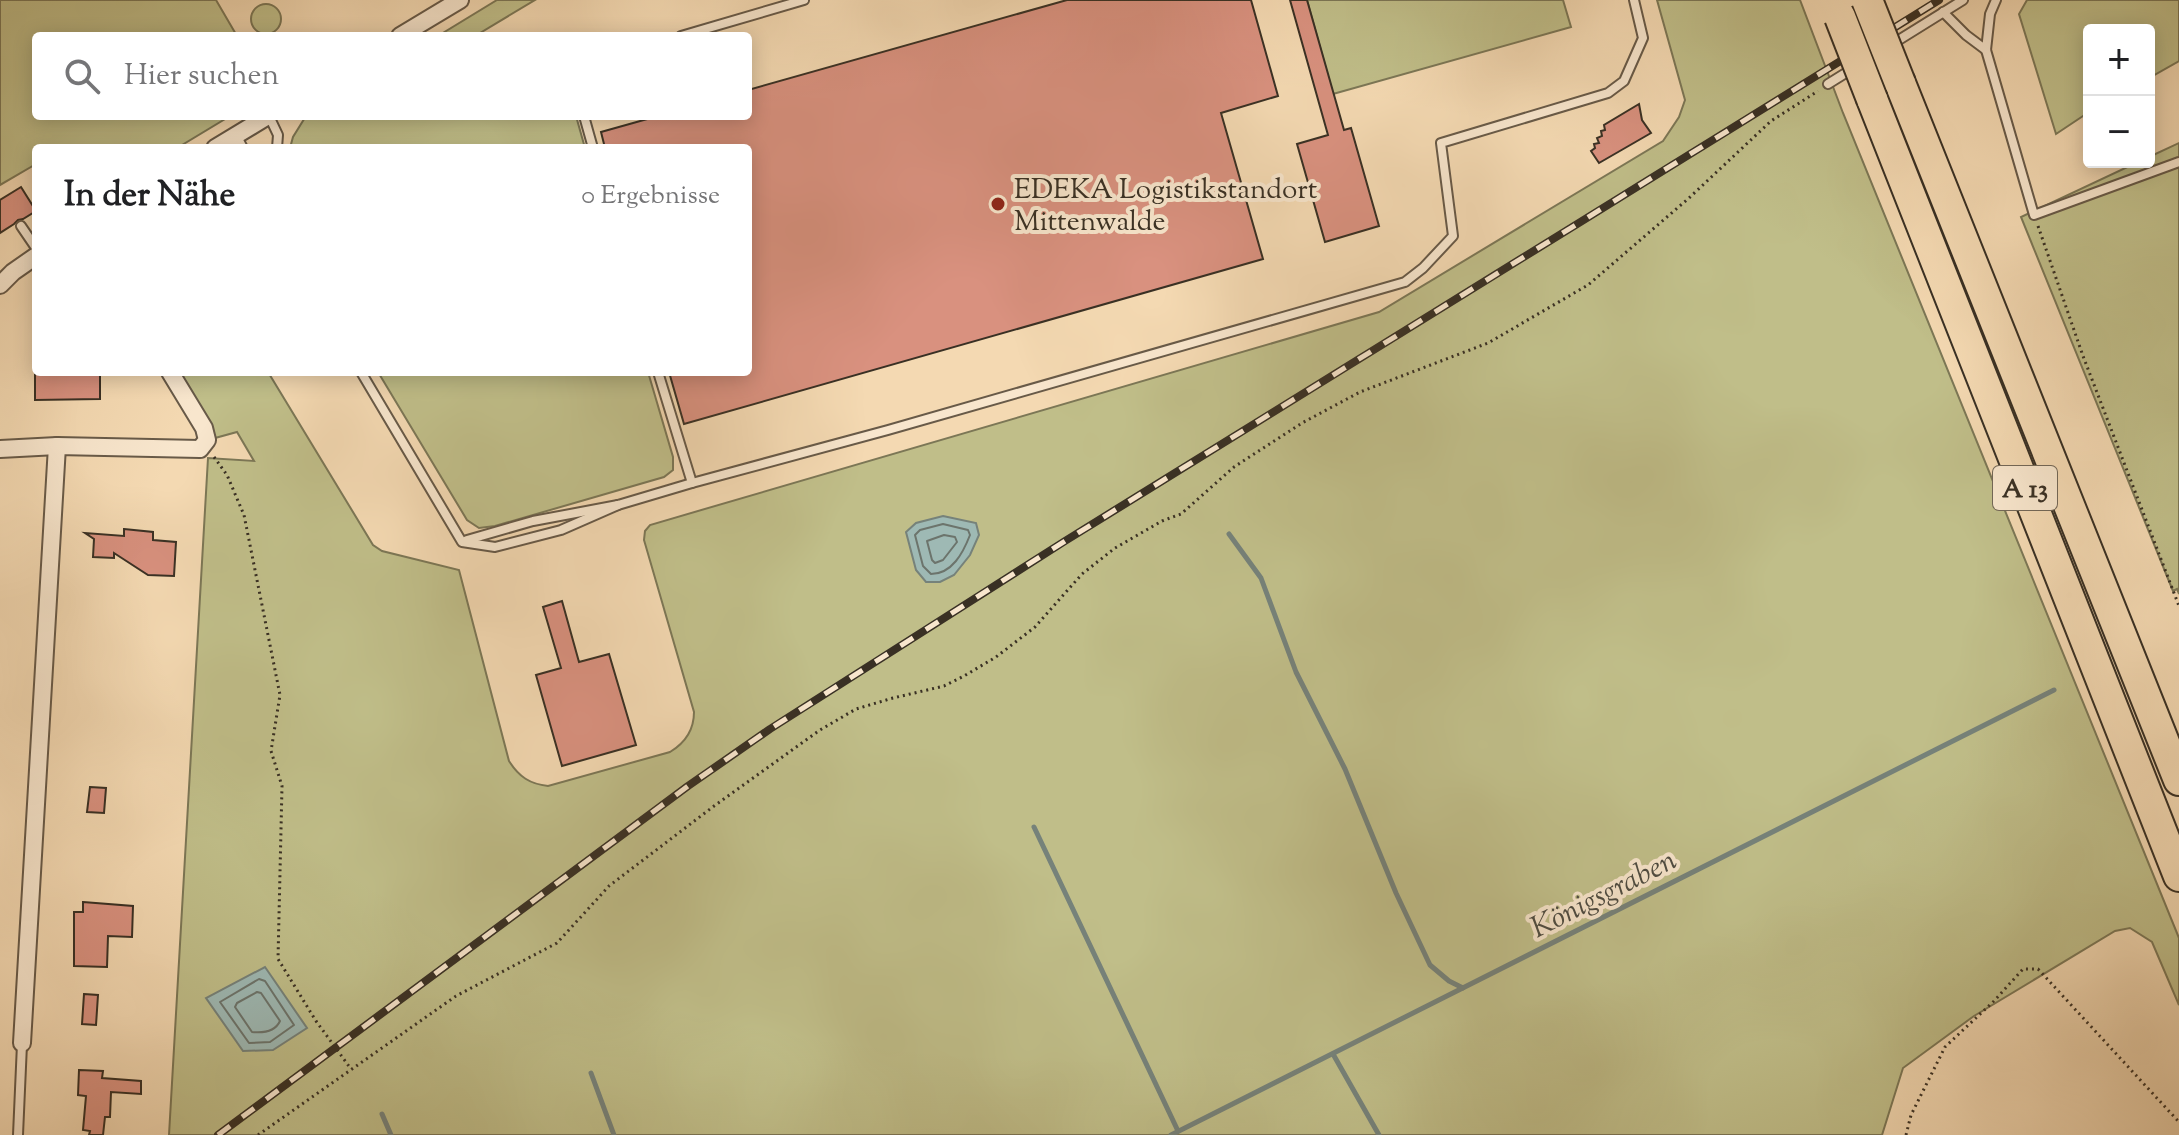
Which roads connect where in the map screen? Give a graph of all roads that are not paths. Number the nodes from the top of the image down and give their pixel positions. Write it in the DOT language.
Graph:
graph roads {
  1 [pos="460,0"];
  2 [pos="804,0"];
  3 [pos="1634,0"];
  4 [pos="1867,0"];
  5 [pos="1963,0"];
  6 [pos="1996,0"];
  7 [pos="1836,8"];
  8 [pos="1943,12"];
  9 [pos="407,32"];
  10 [pos="695,32"];
  11 [pos="1986,50"];
  12 [pos="1828,84"];
  13 [pos="264,120"];
  14 [pos="270,120"];
  15 [pos="585,120"];
  16 [pos="240,142"];
  17 [pos="277,144"];
  18 [pos="592,144"];
  19 [pos="2179,162"];
  20 [pos="21,226"];
  21 [pos="32,242"];
  22 [pos="32,259"];
  23 [pos="0,285"];
  24 [pos="172,376"];
  25 [pos="363,376"];
  26 [pos="659,376"];
  27 [pos="57,446"];
  28 [pos="0,449"];
  29 [pos="692,483"];
  30 [pos="618,505"];
  31 [pos="462,542"];
  32 [pos="2179,780"];
  33 [pos="2179,876"];
  34 [pos="22,1043"];
  35 [pos="18,1135"];
  1 -- 9 [label="street"];
  2 -- 10 [label="lane"];
  3 -- 29 [label="lane"];
  4 -- 32 [label="highway, A 13, bridge"];
  5 -- 8 [label="lane"];
  6 -- 11 [label="lane"];
  7 -- 33 [label="highway, A 13, bridge"];
  8 -- 11 [label="lane"];
  8 -- 12 [label="lane"];
  11 -- 19 [label="lane"];
  13 -- 16 [label="street"];
  14 -- 17 [label="lane"];
  15 -- 18 [label="lane"];
  20 -- 21 [label="lane"];
  22 -- 23 [label="street"];
  24 -- 27 [label="street"];
  25 -- 31 [label="lane"];
  26 -- 29 [label="lane"];
  27 -- 28 [label="street"];
  27 -- 34 [label="street"];
  29 -- 30 [label="lane"];
  30 -- 31 [label="lane"];
  30 -- 31 [label="lane"];
  34 -- 35 [label="lane"];
}
